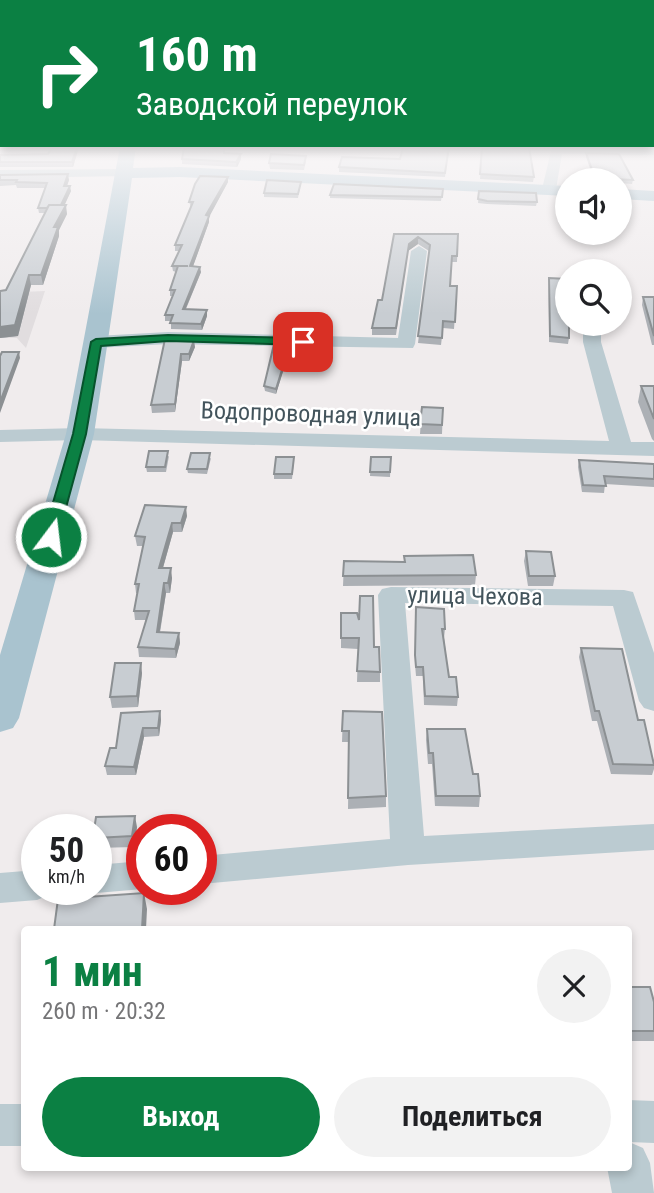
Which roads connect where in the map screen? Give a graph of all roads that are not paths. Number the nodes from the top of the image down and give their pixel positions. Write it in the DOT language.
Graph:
graph roads {
  1 [pos="118,203"];
  2 [pos="419,251"];
  3 [pos="592,336"];
  4 [pos="96,342"];
  5 [pos="80,434"];
  6 [pos="0,436"];
  7 [pos="622,448"];
  8 [pos="654,449"];
  9 [pos="654,701"];
  10 [pos="0,718"];
  11 [pos="654,837"];
  12 [pos="408,851"];
  13 [pos="217,869"];
  14 [pos="21,886"];
  15 [pos="0,888"];
  16 [pos="632,1121"];
  17 [pos="654,1122"];
  18 [pos="0,1125"];
  19 [pos="21,1125"];
  20 [pos="630,1171"];
  21 [pos="634,1193"];
  1 -- 4 [label="main road"];
  2 -- 4 [label="street"];
  3 -- 7 [label="street"];
  4 -- 5 [label="main road"];
  5 -- 6 [label="street, Водопроводная улица"];
  5 -- 7 [label="street, Водопроводная улица"];
  5 -- 10 [label="main road"];
  7 -- 8 [label="street, Водопроводная улица"];
  9 -- 12 [label="street, улица Чехова"];
  11 -- 12 [label="street"];
  12 -- 13 [label="street"];
  14 -- 15 [label="street"];
  16 -- 17 [label="street"];
  18 -- 19 [label="street"];
  20 -- 21 [label="street"];
}
